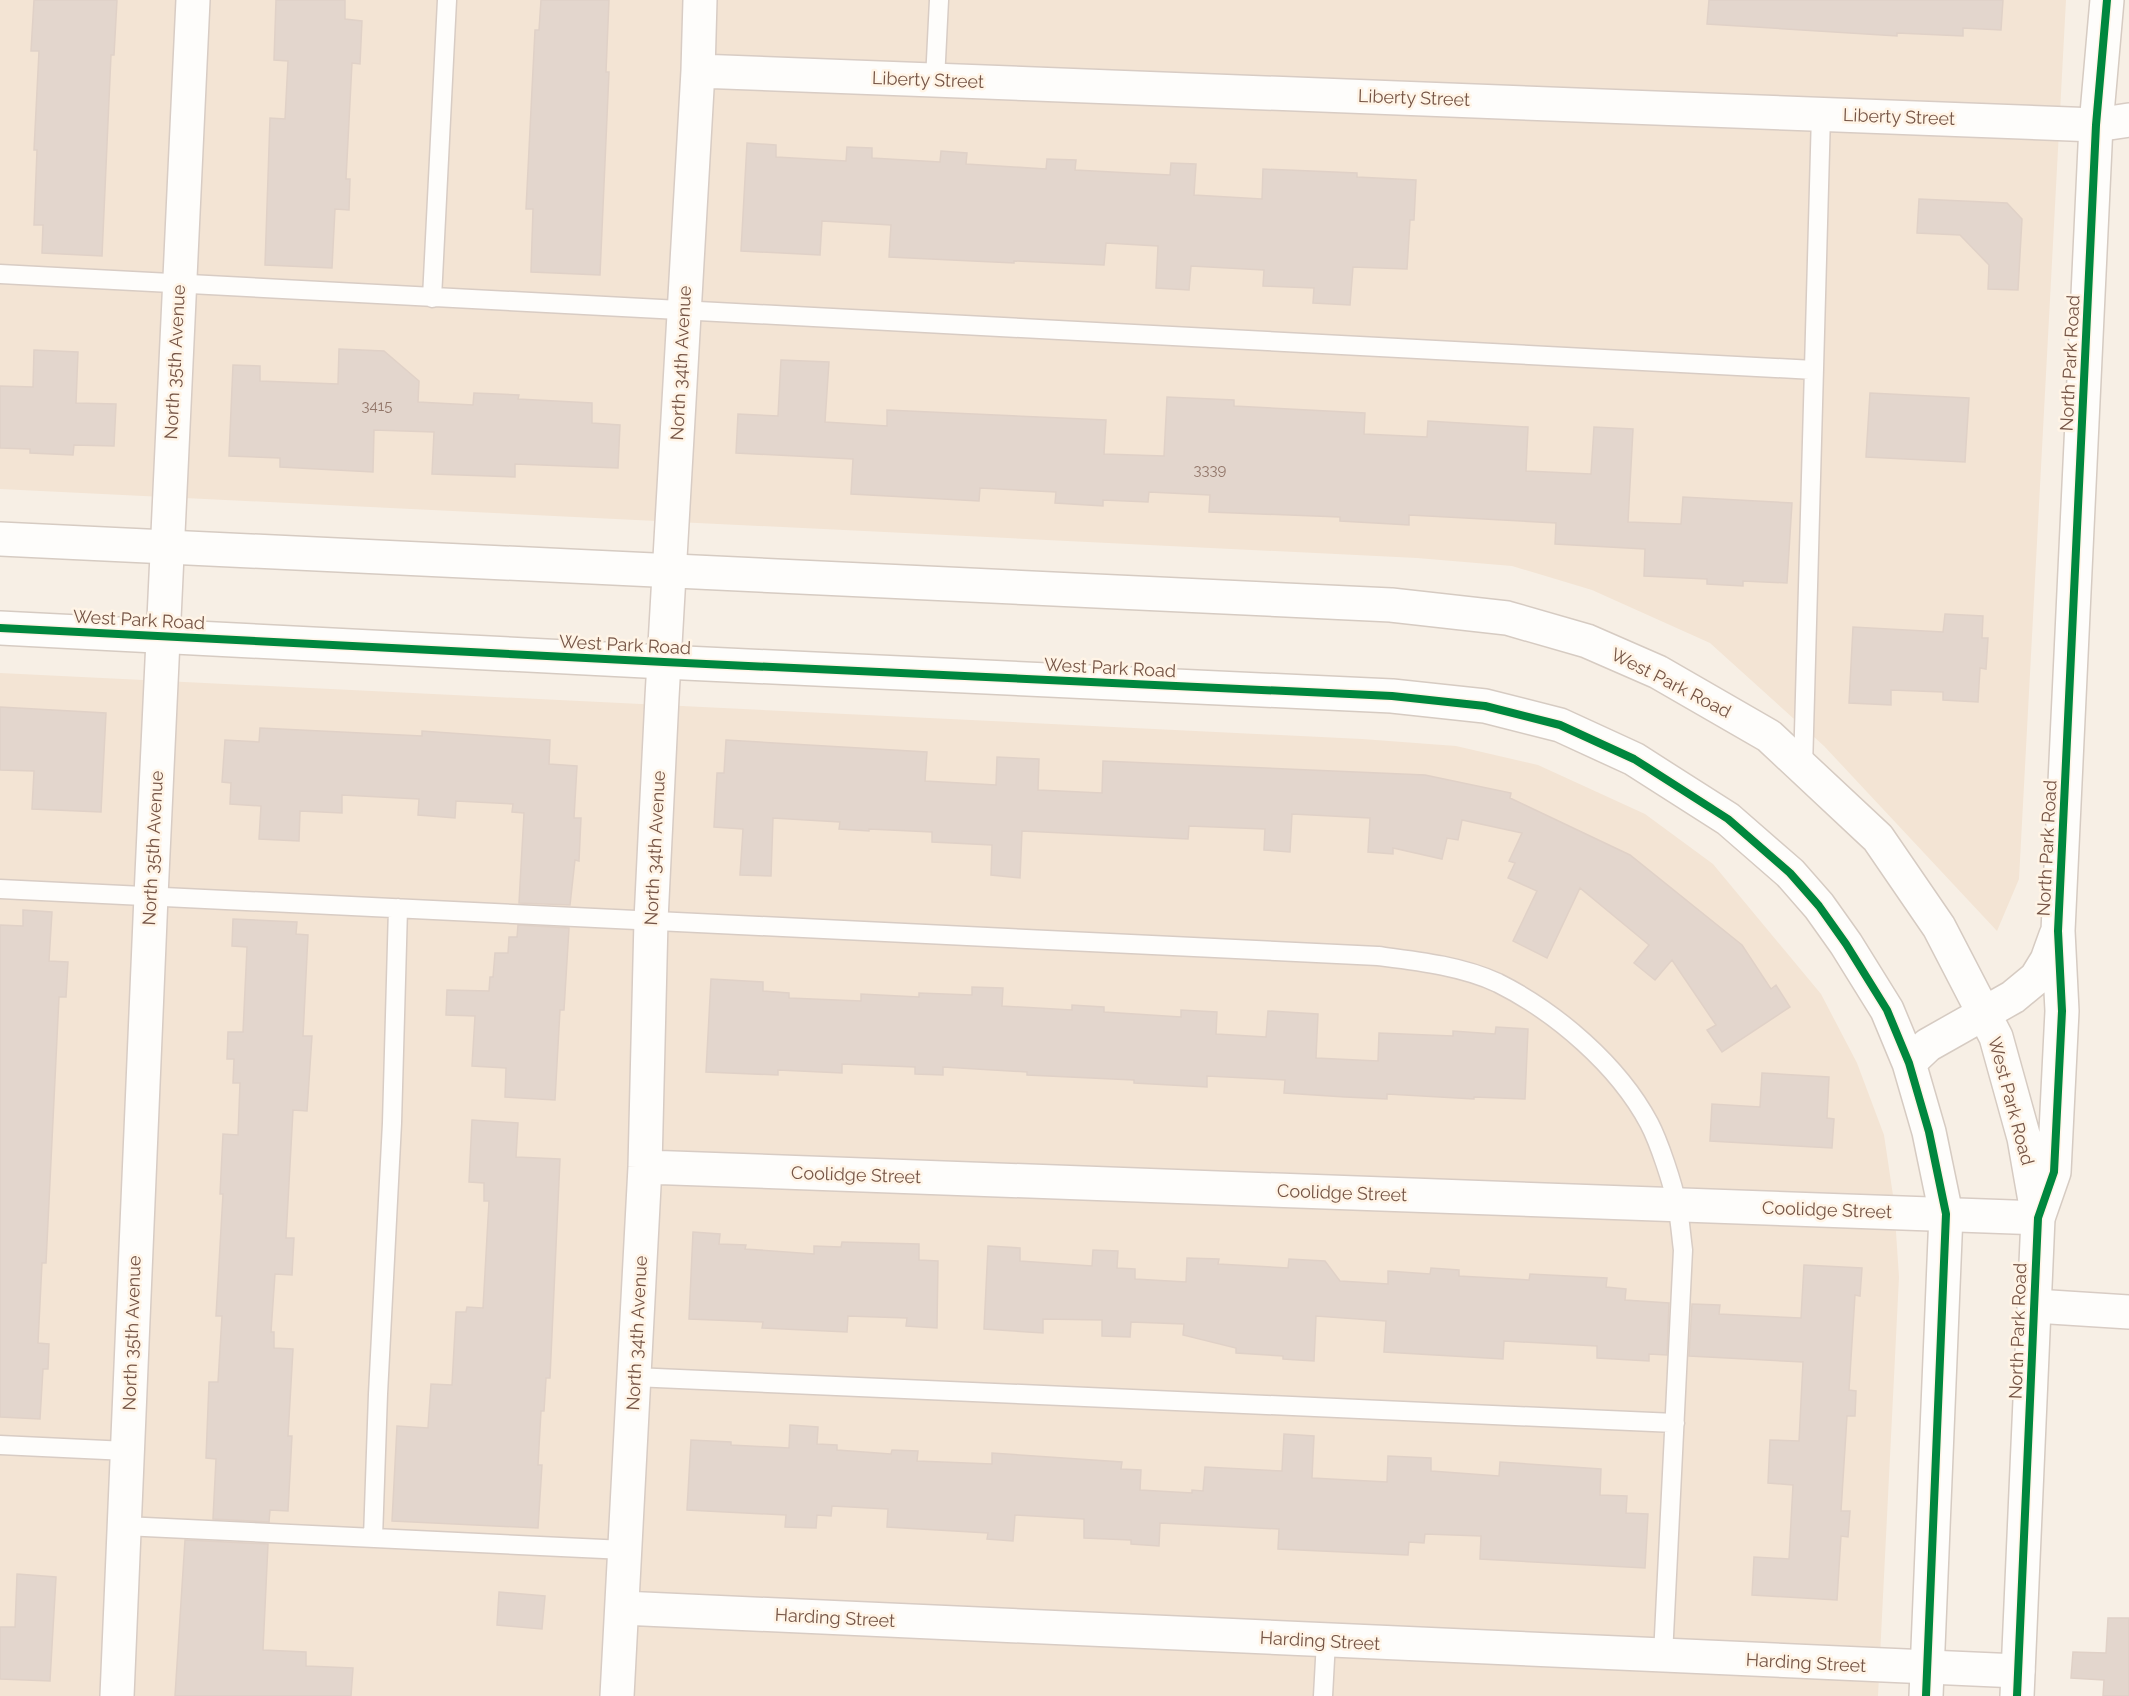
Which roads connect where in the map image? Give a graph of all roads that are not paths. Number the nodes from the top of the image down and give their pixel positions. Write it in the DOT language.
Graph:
graph roads {
  1 [pos="193,0"];
  2 [pos="447,0"];
  3 [pos="700,0"];
  4 [pos="939,0"];
  5 [pos="2107,0"];
  6 [pos="698,71"];
  7 [pos="935,80"];
  8 [pos="1821,114"];
  9 [pos="2129,120"];
  10 [pos="2096,125"];
  11 [pos="0,274"];
  12 [pos="179,284"];
  13 [pos="432,297"];
  14 [pos="684,311"];
  15 [pos="1814,370"];
  16 [pos="0,539"];
  17 [pos="166,549"];
  18 [pos="668,572"];
  19 [pos="0,628"];
  20 [pos="163,636"];
  21 [pos="664,662"];
  22 [pos="1803,768"];
  23 [pos="0,889"];
  24 [pos="151,896"];
  25 [pos="398,908"];
  26 [pos="651,920"];
  27 [pos="2058,931"];
  28 [pos="1983,1013"];
  29 [pos="1909,1063"];
  30 [pos="645,1167"];
  31 [pos="1677,1205"];
  32 [pos="1946,1214"];
  33 [pos="2038,1218"];
  34 [pos="2035,1306"];
  35 [pos="2129,1312"];
  36 [pos="634,1377"];
  37 [pos="1674,1423"];
  38 [pos="0,1444"];
  39 [pos="128,1451"];
  40 [pos="124,1526"];
  41 [pos="373,1538"];
  42 [pos="625,1550"];
  43 [pos="622,1608"];
  44 [pos="1326,1641"];
  45 [pos="1663,1656"];
  46 [pos="1927,1682"];
  47 [pos="2017,1684"];
  48 [pos="117,1696"];
  49 [pos="617,1696"];
  50 [pos="1323,1696"];
  1 -- 12 [label="street, North 35th Avenue"];
  2 -- 13 [label="lane"];
  3 -- 6 [label="street, North 34th Avenue"];
  4 -- 7 [label="lane"];
  5 -- 10 [label="street, North Park Road"];
  6 -- 7 [label="street, Liberty Street"];
  6 -- 14 [label="street, North 34th Avenue"];
  7 -- 8 [label="street, Liberty Street"];
  8 -- 10 [label="street, Liberty Street"];
  8 -- 15 [label="lane"];
  9 -- 10 [label="street, Liberty Street"];
  10 -- 27 [label="street, North Park Road"];
  11 -- 12 [label="lane"];
  12 -- 13 [label="lane"];
  12 -- 17 [label="street, North 35th Avenue"];
  13 -- 14 [label="lane"];
  14 -- 15 [label="lane"];
  14 -- 18 [label="street, North 34th Avenue"];
  15 -- 22 [label="lane"];
  16 -- 17 [label="street, West Park Road"];
  17 -- 18 [label="street, West Park Road"];
  17 -- 20 [label="street, North 35th Avenue"];
  18 -- 21 [label="street, North 34th Avenue"];
  18 -- 22 [label="street, West Park Road"];
  19 -- 20 [label="street, West Park Road"];
  20 -- 21 [label="street, West Park Road"];
  20 -- 24 [label="street, North 35th Avenue"];
  21 -- 26 [label="street, North 34th Avenue"];
  21 -- 29 [label="street, West Park Road"];
  22 -- 28 [label="street, West Park Road"];
  23 -- 24 [label="lane"];
  24 -- 25 [label="lane"];
  24 -- 39 [label="street, North 35th Avenue"];
  25 -- 26 [label="lane"];
  25 -- 41 [label="lane"];
  26 -- 30 [label="street, North 34th Avenue"];
  26 -- 31 [label="lane"];
  27 -- 28 [label="street"];
  27 -- 33 [label="street, North Park Road"];
  28 -- 29 [label="street"];
  28 -- 33 [label="street, West Park Road"];
  29 -- 32 [label="street, West Park Road"];
  30 -- 31 [label="street, Coolidge Street"];
  30 -- 36 [label="street, North 34th Avenue"];
  31 -- 32 [label="street, Coolidge Street"];
  31 -- 37 [label="lane"];
  32 -- 33 [label="street, Coolidge Street"];
  32 -- 46 [label="street"];
  33 -- 34 [label="street, North Park Road"];
  34 -- 35 [label="street"];
  34 -- 47 [label="street, North Park Road"];
  36 -- 37 [label="lane"];
  36 -- 42 [label="street, North 34th Avenue"];
  37 -- 45 [label="lane"];
  38 -- 39 [label="lane"];
  39 -- 40 [label="street, North 35th Avenue"];
  40 -- 41 [label="lane"];
  40 -- 48 [label="street, North 35th Avenue"];
  41 -- 42 [label="lane"];
  42 -- 43 [label="street, North 34th Avenue"];
  43 -- 44 [label="street, Harding Street"];
  43 -- 49 [label="street, North 34th Avenue"];
  44 -- 45 [label="street, Harding Street"];
  44 -- 50 [label="lane"];
  45 -- 46 [label="street, Harding Street"];
  46 -- 47 [label="street, Harding Street"];
}
